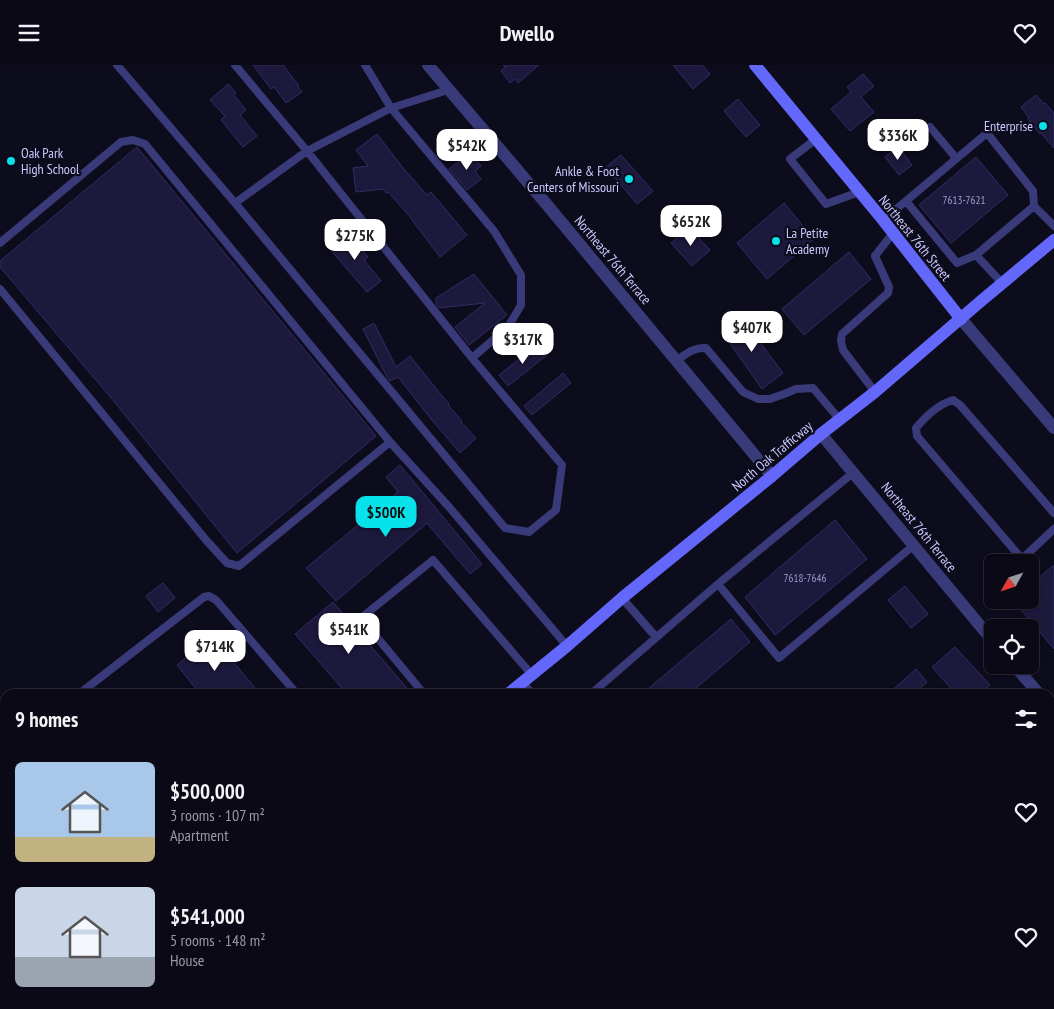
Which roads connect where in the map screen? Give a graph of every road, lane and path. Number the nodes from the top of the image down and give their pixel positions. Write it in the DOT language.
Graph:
graph roads {
  1 [pos="117,65"];
  2 [pos="235,65"];
  3 [pos="366,65"];
  4 [pos="428,65"];
  5 [pos="755,65"];
  6 [pos="448,89"];
  7 [pos="391,109"];
  8 [pos="930,127"];
  9 [pos="816,139"];
  10 [pos="307,151"];
  11 [pos="956,158"];
  12 [pos="859,192"];
  13 [pos="906,201"];
  14 [pos="235,203"];
  15 [pos="1034,206"];
  16 [pos="883,220"];
  17 [pos="1054,226"];
  18 [pos="893,233"];
  19 [pos="1054,240"];
  20 [pos="0,243"];
  21 [pos="976,255"];
  22 [pos="1002,283"];
  23 [pos="0,289"];
  24 [pos="961,319"];
  25 [pos="472,358"];
  26 [pos="676,361"];
  27 [pos="875,392"];
  28 [pos="840,420"];
  29 [pos="1054,428"];
  30 [pos="821,434"];
  31 [pos="390,443"];
  32 [pos="854,472"];
  33 [pos="772,477"];
  34 [pos="1054,513"];
  35 [pos="1054,529"];
  36 [pos="914,545"];
  37 [pos="718,584"];
  38 [pos="622,598"];
  39 [pos="984,630"];
  40 [pos="656,637"];
  41 [pos="567,646"];
  42 [pos="1022,674"];
  43 [pos="532,675"];
  44 [pos="85,689"];
  45 [pos="293,689"];
  46 [pos="420,689"];
  47 [pos="526,689"];
  48 [pos="597,689"];
  49 [pos="1035,689"];
  1 -- 14 [label="lane"];
  2 -- 10 [label="lane"];
  3 -- 7 [label="lane"];
  4 -- 6 [label="street, Northeast 76th Terrace"];
  5 -- 9 [label="main road, Northeast 76th Street"];
  6 -- 7 [label="lane"];
  6 -- 26 [label="street, Northeast 76th Terrace"];
  7 -- 10 [label="lane"];
  7 -- 25 [label="lane"];
  8 -- 11 [label="lane"];
  9 -- 12 [label="main road, Northeast 76th Street"];
  9 -- 12 [label="lane"];
  10 -- 14 [label="lane"];
  10 -- 25 [label="lane"];
  11 -- 13 [label="lane"];
  11 -- 15 [label="lane"];
  12 -- 16 [label="main road, Northeast 76th Street"];
  13 -- 16 [label="lane"];
  13 -- 21 [label="lane"];
  14 -- 25 [label="lane"];
  15 -- 17 [label="lane"];
  15 -- 21 [label="lane"];
  16 -- 18 [label="main road, Northeast 76th Street"];
  18 -- 24 [label="main road, Northeast 76th Street"];
  18 -- 27 [label="lane"];
  19 -- 22 [label="main road, North Oak Trafficway"];
  20 -- 31 [label="lane"];
  21 -- 22 [label="lane"];
  22 -- 24 [label="main road, North Oak Trafficway"];
  23 -- 31 [label="lane"];
  24 -- 27 [label="main road, North Oak Trafficway"];
  24 -- 29 [label="street, Northeast 76th Street"];
  26 -- 28 [label="lane"];
  26 -- 33 [label="street, Northeast 76th Terrace"];
  27 -- 28 [label="main road, North Oak Trafficway"];
  28 -- 30 [label="main road, North Oak Trafficway"];
  30 -- 32 [label="street, Northeast 76th Terrace"];
  30 -- 33 [label="main road, North Oak Trafficway"];
  31 -- 41 [label="lane"];
  32 -- 36 [label="street, Northeast 76th Terrace"];
  32 -- 37 [label="lane"];
  33 -- 38 [label="main road, North Oak Trafficway"];
  34 -- 35 [label="lane"];
  36 -- 37 [label="lane"];
  36 -- 39 [label="street, Northeast 76th Terrace"];
  37 -- 40 [label="lane"];
  38 -- 40 [label="lane"];
  38 -- 41 [label="main road, North Oak Trafficway"];
  40 -- 48 [label="lane"];
  41 -- 43 [label="main road, North Oak Trafficway"];
  42 -- 49 [label="street"];
  43 -- 46 [label="lane"];
  43 -- 47 [label="main road, North Oak Trafficway"];
  44 -- 45 [label="lane"];
}
